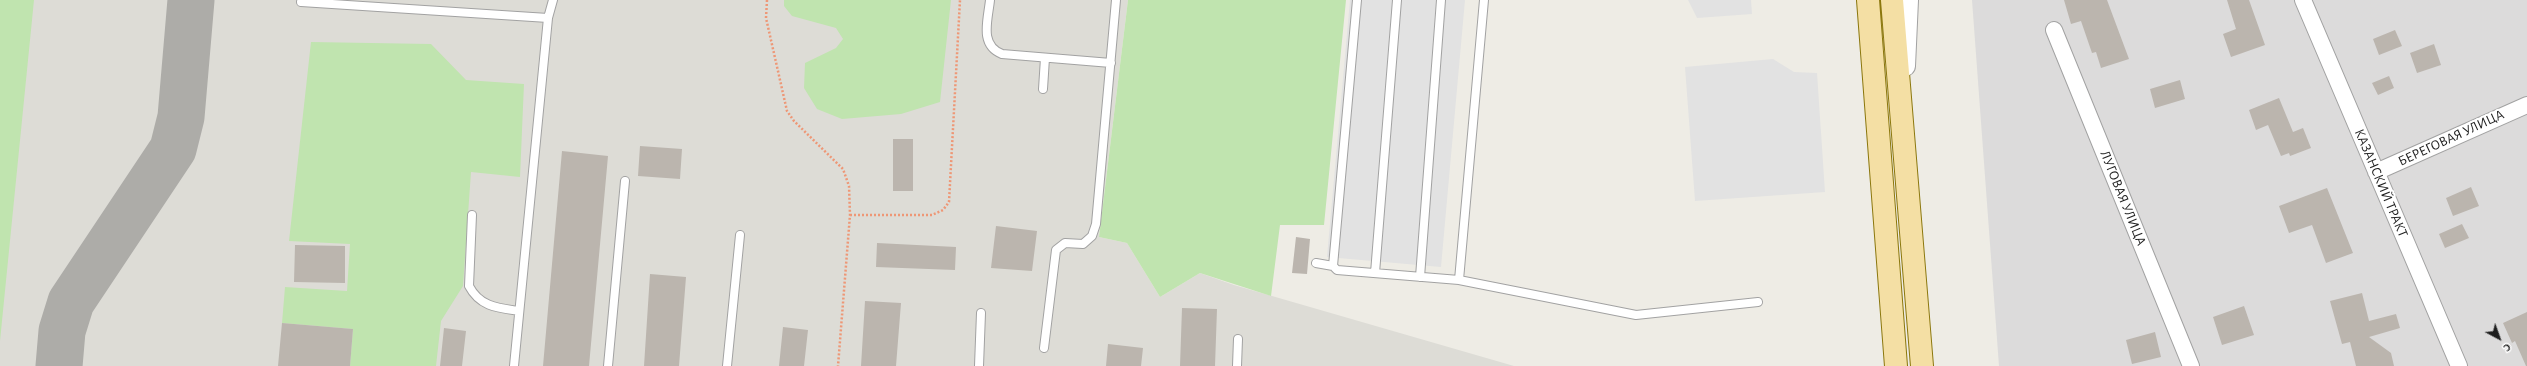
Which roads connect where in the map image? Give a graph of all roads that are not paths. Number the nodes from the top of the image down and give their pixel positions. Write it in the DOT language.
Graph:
graph roads {
  1 [pos="553,0"];
  2 [pos="990,0"];
  3 [pos="1116,0"];
  4 [pos="1357,0"];
  5 [pos="1397,0"];
  6 [pos="1441,0"];
  7 [pos="1484,0"];
  8 [pos="1868,0"];
  9 [pos="1892,0"];
  10 [pos="1908,0"];
  11 [pos="2303,0"];
  12 [pos="301,2"];
  13 [pos="548,18"];
  14 [pos="2054,30"];
  15 [pos="1045,58"];
  16 [pos="1111,64"];
  17 [pos="1043,89"];
  18 [pos="2527,105"];
  19 [pos="1902,126"];
  20 [pos="2376,172"];
  21 [pos="625,181"];
  22 [pos="472,215"];
  23 [pos="740,235"];
  24 [pos="1316,263"];
  25 [pos="1333,266"];
  26 [pos="1375,273"];
  27 [pos="1420,277"];
  28 [pos="1459,280"];
  29 [pos="1758,302"];
  30 [pos="519,311"];
  31 [pos="981,313"];
  32 [pos="1238,339"];
  33 [pos="1044,348"];
  34 [pos="514,366"];
  35 [pos="608,366"];
  36 [pos="727,366"];
  37 [pos="979,366"];
  38 [pos="1237,366"];
  39 [pos="1896,366"];
  40 [pos="1922,366"];
  41 [pos="2191,366"];
  42 [pos="2459,366"];
  1 -- 13 [label="lane"];
  2 -- 15 [label="lane"];
  3 -- 16 [label="lane"];
  4 -- 25 [label="lane"];
  5 -- 26 [label="lane"];
  6 -- 27 [label="lane"];
  7 -- 28 [label="lane"];
  8 -- 39 [label="main road"];
  9 -- 19 [label="main road"];
  10 -- 19 [label="street"];
  11 -- 20 [label="street, КАЗАНСКИЙ ТРАКТ"];
  12 -- 13 [label="lane"];
  13 -- 30 [label="lane"];
  14 -- 41 [label="street, ЛУГОВАЯ УЛИЦА"];
  15 -- 16 [label="lane"];
  15 -- 17 [label="lane"];
  16 -- 33 [label="lane"];
  18 -- 20 [label="street, БЕРЕГОВАЯ УЛИЦА"];
  19 -- 40 [label="main road"];
  20 -- 42 [label="street, КАЗАНСКИЙ ТРАКТ"];
  21 -- 35 [label="lane"];
  22 -- 30 [label="lane"];
  23 -- 36 [label="lane"];
  24 -- 25 [label="lane"];
  25 -- 26 [label="lane"];
  26 -- 27 [label="lane"];
  27 -- 28 [label="lane"];
  28 -- 29 [label="lane"];
  30 -- 34 [label="lane"];
  31 -- 37 [label="lane"];
  32 -- 38 [label="lane"];
}
